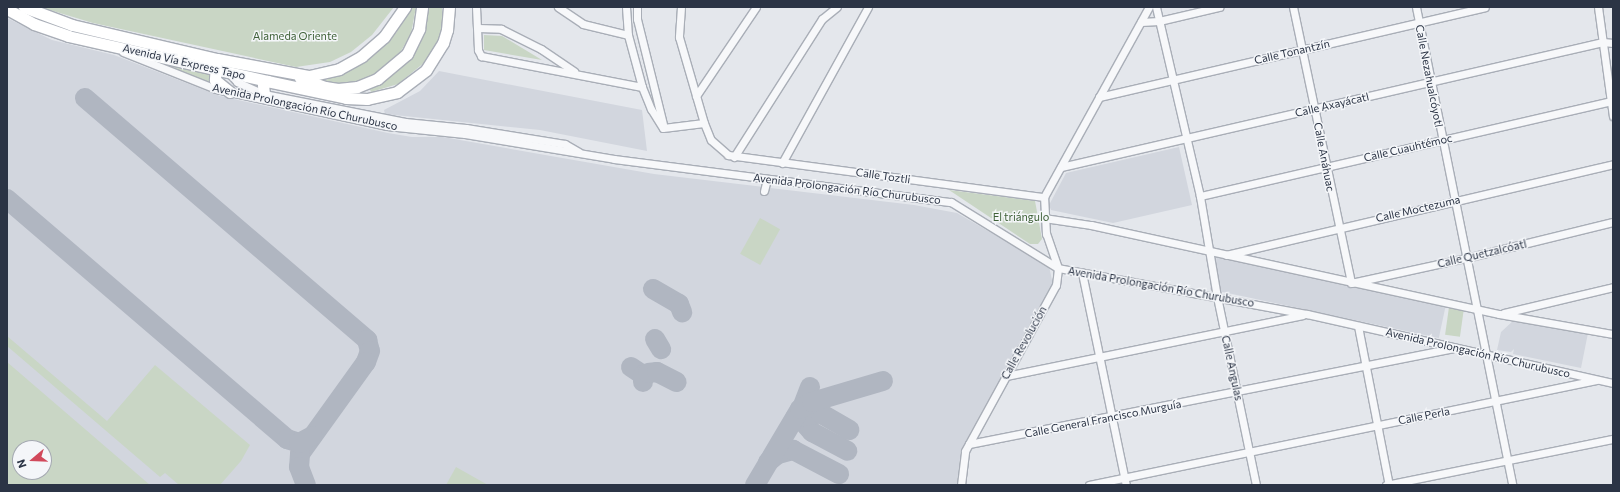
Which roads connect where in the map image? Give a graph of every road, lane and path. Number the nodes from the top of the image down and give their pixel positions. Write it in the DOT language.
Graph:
graph roads {
  1 [pos="24,7"];
  2 [pos="405,7"];
  3 [pos="422,7"];
  4 [pos="449,7"];
  5 [pos="476,7"];
  6 [pos="558,7"];
  7 [pos="626,7"];
  8 [pos="637,7"];
  9 [pos="680,7"];
  10 [pos="756,7"];
  11 [pos="837,7"];
  12 [pos="868,7"];
  13 [pos="1149,7"];
  14 [pos="1156,7"];
  15 [pos="1218,7"];
  16 [pos="1293,7"];
  17 [pos="1416,7"];
  18 [pos="1484,7"];
  19 [pos="1598,7"];
  20 [pos="7,9"];
  21 [pos="1159,21"];
  22 [pos="1141,22"];
  23 [pos="1419,22"];
  24 [pos="478,28"];
  25 [pos="628,35"];
  26 [pos="1602,42"];
  27 [pos="1613,43"];
  28 [pos="108,45"];
  29 [pos="1302,50"];
  30 [pos="216,64"];
  31 [pos="230,67"];
  32 [pos="577,73"];
  33 [pos="295,75"];
  34 [pos="1172,79"];
  35 [pos="267,81"];
  36 [pos="1431,82"];
  37 [pos="364,85"];
  38 [pos="642,87"];
  39 [pos="230,92"];
  40 [pos="264,94"];
  41 [pos="696,96"];
  42 [pos="1099,97"];
  43 [pos="367,99"];
  44 [pos="1610,101"];
  45 [pos="1314,109"];
  46 [pos="1613,116"];
  47 [pos="704,123"];
  48 [pos="664,128"];
  49 [pos="1186,138"];
  50 [pos="1442,140"];
  51 [pos="579,152"];
  52 [pos="734,157"];
  53 [pos="782,163"];
  54 [pos="1613,164"];
  55 [pos="1326,166"];
  56 [pos="1061,167"];
  57 [pos="767,179"];
  58 [pos="764,191"];
  59 [pos="1202,195"];
  60 [pos="1044,197"];
  61 [pos="1455,200"];
  62 [pos="1044,218"];
  63 [pos="1613,222"];
  64 [pos="1337,228"];
  65 [pos="1208,251"];
  66 [pos="1224,256"];
  67 [pos="1466,258"];
  68 [pos="1058,268"];
  69 [pos="1082,273"];
  70 [pos="1351,283"];
  71 [pos="1613,286"];
  72 [pos="1217,297"];
  73 [pos="1477,309"];
  74 [pos="1307,314"];
  75 [pos="1500,314"];
  76 [pos="1358,326"];
  77 [pos="1224,332"];
  78 [pos="1613,334"];
  79 [pos="1456,347"];
  80 [pos="1486,353"];
  81 [pos="1099,358"];
  82 [pos="1365,366"];
  83 [pos="1006,376"];
  84 [pos="1598,380"];
  85 [pos="1613,383"];
  86 [pos="1237,393"];
  87 [pos="1496,401"];
  88 [pos="1112,417"];
  89 [pos="1377,425"];
  90 [pos="1613,439"];
  91 [pos="969,444"];
  92 [pos="1249,452"];
  93 [pos="1508,461"];
  94 [pos="1125,481"];
  95 [pos="961,485"];
  96 [pos="1089,485"];
  97 [pos="1256,485"];
  98 [pos="1388,485"];
  99 [pos="1512,485"];
  1 -- 30 [label="main road, Avenida Vía Express Tapo"];
  2 -- 33 [label="main road"];
  3 -- 37 [label="main road"];
  4 -- 43 [label="main road, Avenida Vía Express Tapo"];
  5 -- 24 [label="street"];
  6 -- 25 [label="street"];
  7 -- 25 [label="street"];
  8 -- 48 [label="street"];
  9 -- 41 [label="street, Calle Toztli"];
  10 -- 41 [label="street"];
  11 -- 52 [label="street"];
  12 -- 53 [label="street"];
  13 -- 22 [label="street"];
  14 -- 21 [label="street, Calle Angulas"];
  15 -- 21 [label="street"];
  16 -- 29 [label="street, Calle Anáhuac"];
  17 -- 23 [label="street, Calle Nezahualcóyotl"];
  18 -- 23 [label="street, Calle Tonantzín"];
  19 -- 26 [label="street"];
  20 -- 28 [label="main road, Avenida Vía Express Tapo"];
  21 -- 22 [label="street"];
  21 -- 34 [label="street, Calle Angulas"];
  22 -- 42 [label="street"];
  23 -- 29 [label="street, Calle Tonantzín"];
  23 -- 36 [label="street, Calle Nezahualcóyotl"];
  24 -- 32 [label="street"];
  24 -- 32 [label="street"];
  25 -- 38 [label="street"];
  26 -- 27 [label="street, Calle Axayácatl"];
  26 -- 36 [label="street, Calle Axayácatl"];
  26 -- 44 [label="street"];
  28 -- 30 [label="main road, Avenida Vía Express Tapo"];
  28 -- 39 [label="street, Avenida Prolongación Río Churubusco"];
  29 -- 34 [label="street, Calle Tonantzín"];
  29 -- 45 [label="street, Calle Anáhuac"];
  30 -- 31 [label="main road, Avenida Vía Express Tapo"];
  30 -- 39 [label="main road"];
  31 -- 33 [label="main road, Avenida Vía Express Tapo"];
  31 -- 35 [label="main road, Avenida Vía Express Tapo"];
  31 -- 40 [label="street, Avenida Prolongación Río Churubusco"];
  32 -- 38 [label="street"];
  33 -- 37 [label="main road"];
  34 -- 42 [label="street, Calle Tonantzín"];
  34 -- 49 [label="street, Calle Angulas"];
  35 -- 40 [label="main road"];
  35 -- 43 [label="main road, Avenida Vía Express Tapo"];
  36 -- 45 [label="street, Calle Axayácatl"];
  36 -- 50 [label="street, Calle Nezahualcóyotl"];
  37 -- 43 [label="main road"];
  38 -- 48 [label="street"];
  39 -- 51 [label="street, Avenida Prolongación Río Churubusco"];
  40 -- 51 [label="street, Avenida Prolongación Río Churubusco"];
  41 -- 47 [label="street, Calle Toztli"];
  42 -- 56 [label="street"];
  44 -- 46 [label="street"];
  44 -- 50 [label="street, Calle Cuauhtémoc"];
  45 -- 49 [label="street, Calle Axayácatl"];
  45 -- 55 [label="street, Calle Anáhuac"];
  47 -- 48 [label="street"];
  47 -- 52 [label="street, Calle Toztli"];
  49 -- 56 [label="street, Calle Axayácatl"];
  49 -- 59 [label="street, Calle Angulas"];
  50 -- 55 [label="street, Calle Cuauhtémoc"];
  50 -- 61 [label="street, Calle Nezahualcóyotl"];
  51 -- 57 [label="street, Avenida Prolongación Río Churubusco"];
  52 -- 53 [label="street, Calle Toztli"];
  53 -- 60 [label="street, Calle Toztli"];
  54 -- 61 [label="street, Calle Moctezuma"];
  55 -- 59 [label="street, Calle Cuauhtémoc"];
  55 -- 64 [label="street, Calle Anáhuac"];
  56 -- 60 [label="street"];
  57 -- 58 [label="street"];
  57 -- 68 [label="street, Avenida Prolongación Río Churubusco"];
  59 -- 65 [label="street, Calle Angulas"];
  60 -- 62 [label="street"];
  61 -- 64 [label="street, Calle Moctezuma"];
  61 -- 67 [label="street, Calle Nezahualcóyotl"];
  62 -- 65 [label="street"];
  62 -- 68 [label="street"];
  63 -- 67 [label="street, Calle Quetzalcóatl"];
  64 -- 66 [label="street, Calle Moctezuma"];
  64 -- 70 [label="street, Calle Anáhuac"];
  65 -- 66 [label="street"];
  65 -- 72 [label="street, Calle Angulas"];
  66 -- 70 [label="street"];
  67 -- 70 [label="street, Calle Quetzalcóatl"];
  67 -- 73 [label="street, Calle Nezahualcóyotl"];
  68 -- 69 [label="street, Avenida Prolongación Río Churubusco"];
  68 -- 83 [label="street, Calle Revolución"];
  69 -- 72 [label="street, Avenida Prolongación Río Churubusco"];
  69 -- 81 [label="street"];
  70 -- 73 [label="street"];
  71 -- 75 [label="street"];
  72 -- 74 [label="street, Avenida Prolongación Río Churubusco"];
  72 -- 77 [label="street, Calle Angulas"];
  73 -- 75 [label="street"];
  73 -- 80 [label="street, Calle Nezahualcóyotl"];
  74 -- 76 [label="street, Avenida Prolongación Río Churubusco"];
  74 -- 77 [label="street"];
  75 -- 78 [label="street"];
  76 -- 79 [label="street, Avenida Prolongación Río Churubusco"];
  76 -- 82 [label="street"];
  77 -- 81 [label="street"];
  77 -- 86 [label="street, Calle Angulas"];
  79 -- 80 [label="street, Avenida Prolongación Río Churubusco"];
  79 -- 82 [label="street, Calle General Francisco Murguía"];
  80 -- 84 [label="street, Avenida Prolongación Río Churubusco"];
  80 -- 87 [label="street, Calle Nezahualcóyotl"];
  81 -- 83 [label="street"];
  81 -- 88 [label="street"];
  82 -- 86 [label="street, Calle General Francisco Murguía"];
  82 -- 89 [label="street"];
  83 -- 91 [label="street, Calle Revolución"];
  84 -- 85 [label="street, Avenida Prolongación Río Churubusco"];
  84 -- 87 [label="street, Calle Perla"];
  86 -- 88 [label="street, Calle General Francisco Murguía"];
  86 -- 92 [label="street, Calle Angulas"];
  87 -- 89 [label="street, Calle Perla"];
  87 -- 93 [label="street, Calle Nezahualcóyotl"];
  88 -- 91 [label="street, Calle General Francisco Murguía"];
  88 -- 94 [label="street"];
  89 -- 92 [label="street, Calle Perla"];
  89 -- 98 [label="street"];
  90 -- 93 [label="street"];
  91 -- 95 [label="street, Calle Revolución"];
  92 -- 94 [label="street, Calle Perla"];
  92 -- 97 [label="street, Calle Angulas"];
  93 -- 98 [label="street"];
  93 -- 99 [label="street, Calle Nezahualcóyotl"];
  94 -- 96 [label="street, Calle Perla"];
}
